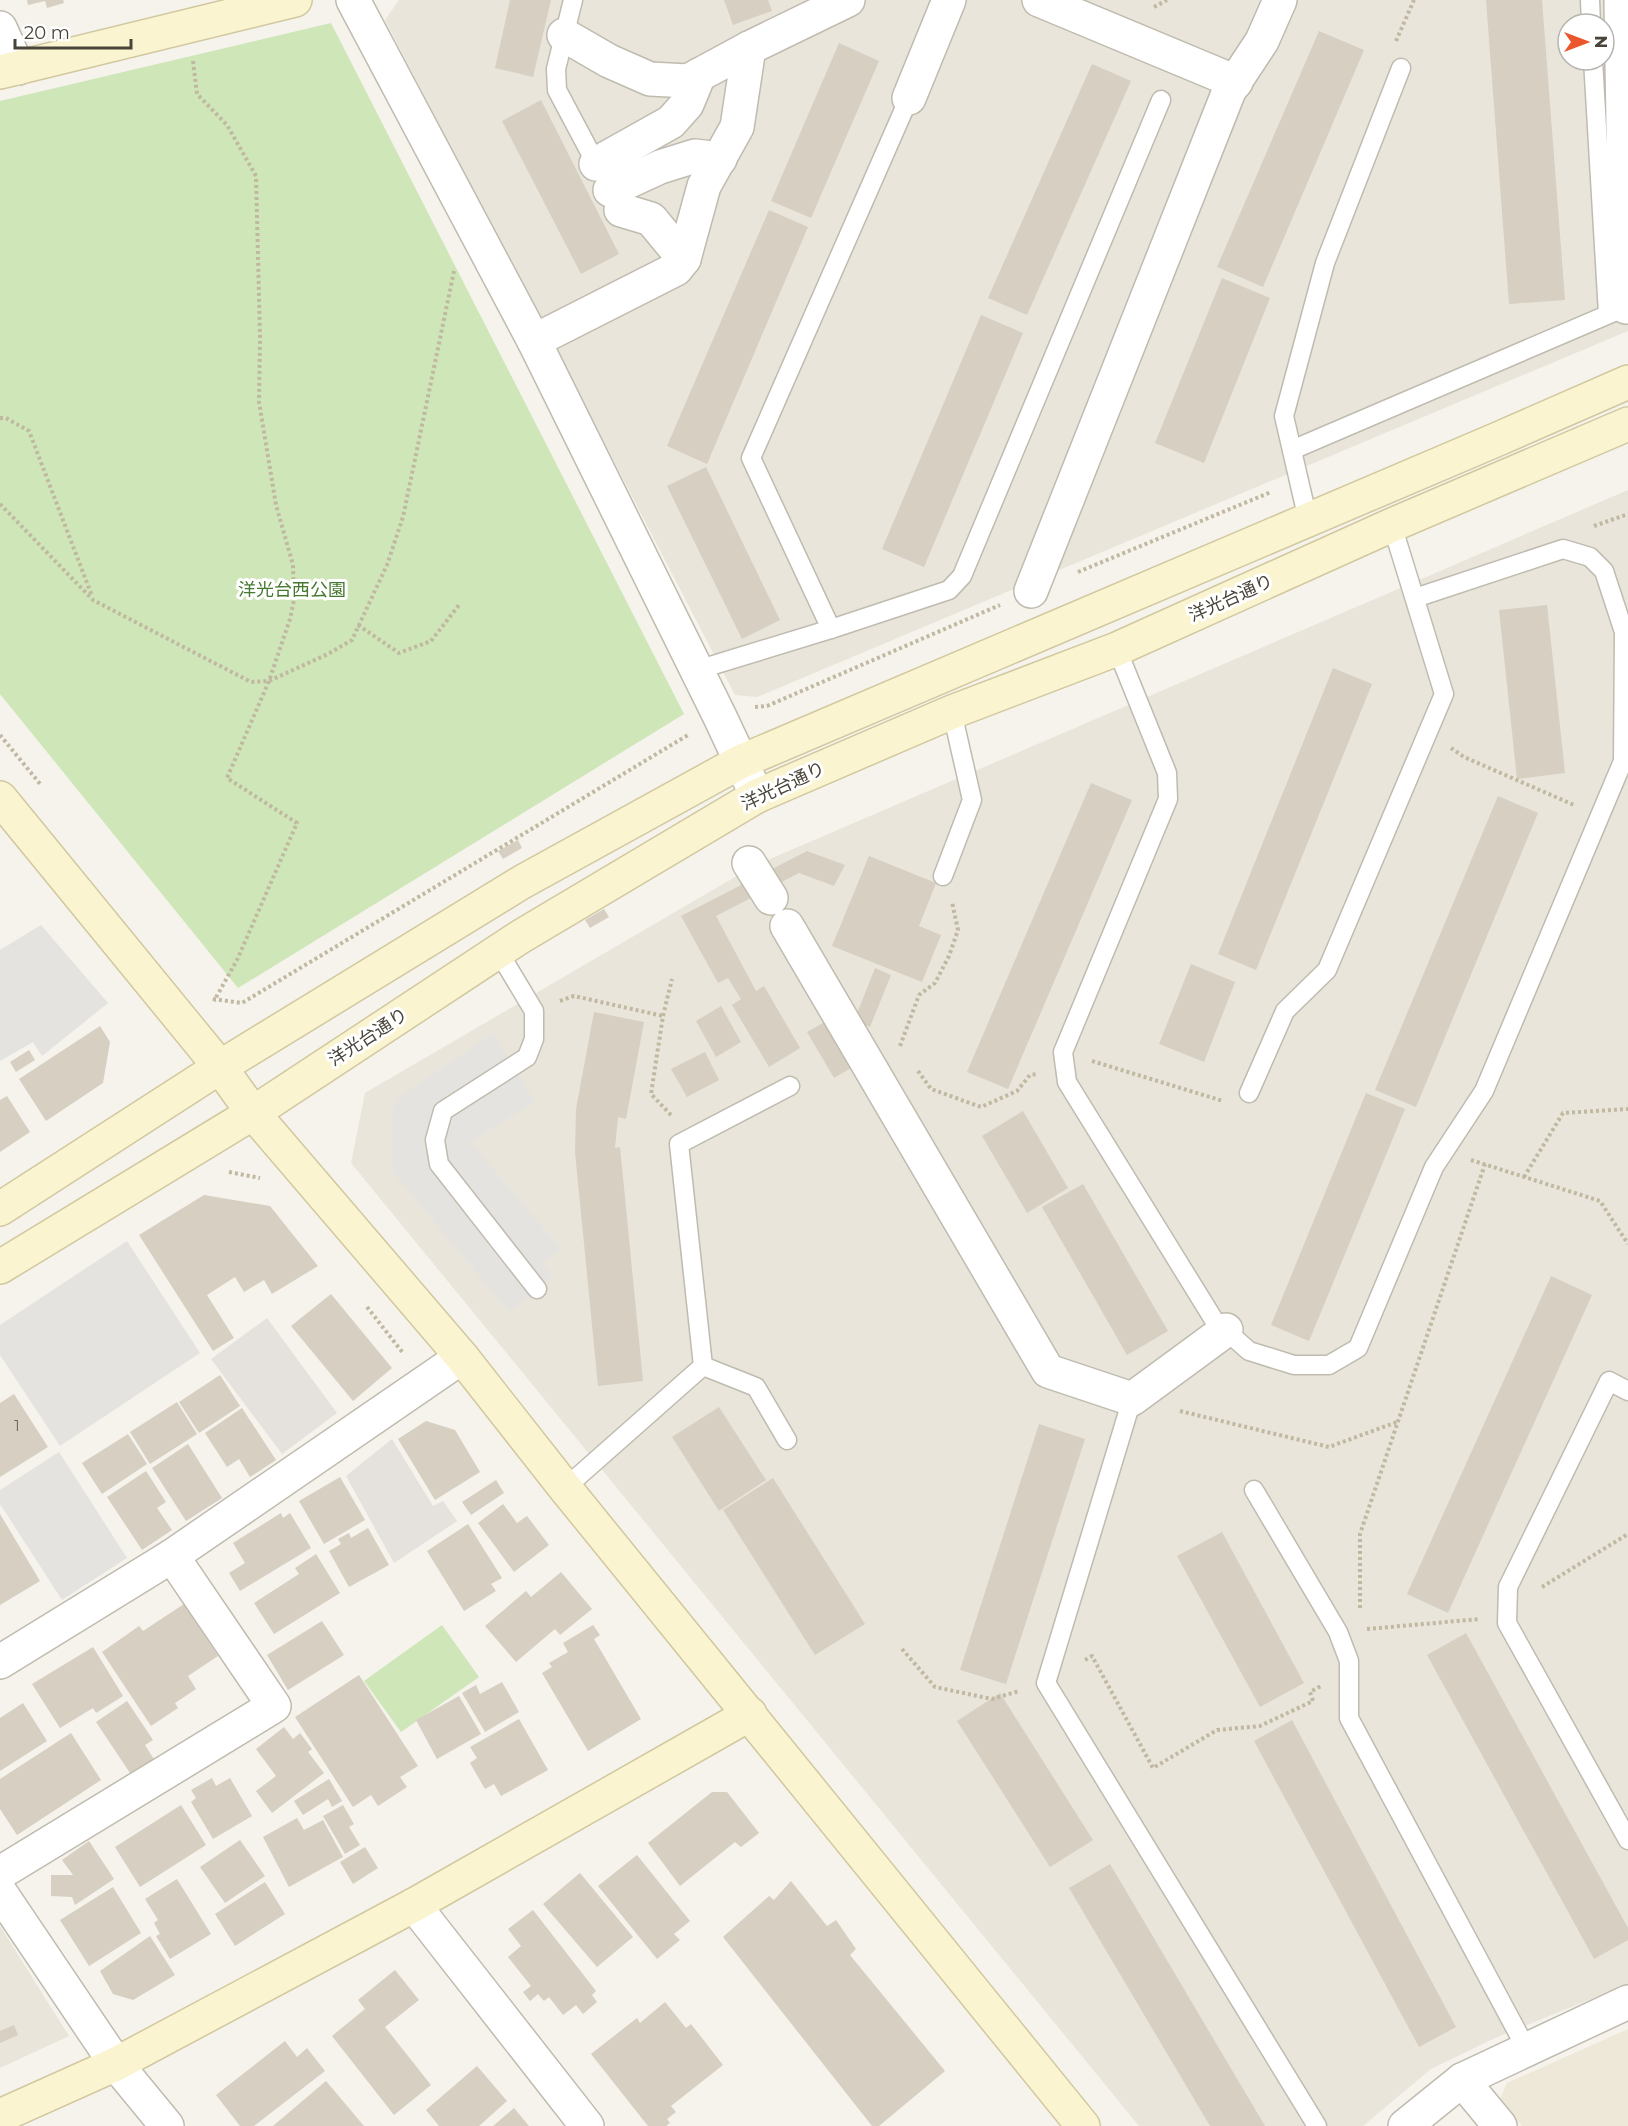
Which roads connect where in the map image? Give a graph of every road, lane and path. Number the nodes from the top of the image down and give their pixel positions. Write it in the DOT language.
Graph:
graph roads {
  1 [pos="296,0"];
  2 [pos="353,0"];
  3 [pos="573,0"];
  4 [pos="848,0"];
  5 [pos="949,0"];
  6 [pos="1040,0"];
  7 [pos="1280,0"];
  8 [pos="1414,0"];
  9 [pos="1621,0"];
  10 [pos="0,28"];
  11 [pos="564,35"];
  12 [pos="749,48"];
  13 [pos="192,56"];
  14 [pos="1401,68"];
  15 [pos="9,70"];
  16 [pos="1594,72"];
  17 [pos="699,75"];
  18 [pos="1236,82"];
  19 [pos="909,98"];
  20 [pos="1161,100"];
  21 [pos="720,159"];
  22 [pos="609,188"];
  23 [pos="684,259"];
  24 [pos="456,264"];
  25 [pos="1620,309"];
  26 [pos="534,341"];
  27 [pos="1628,382"];
  28 [pos="0,418"];
  29 [pos="1628,424"];
  30 [pos="1292,450"];
  31 [pos="0,504"];
  32 [pos="1308,520"];
  33 [pos="1392,525"];
  34 [pos="1032,591"];
  35 [pos="1415,598"];
  36 [pos="93,600"];
  37 [pos="459,605"];
  38 [pos="358,625"];
  39 [pos="831,629"];
  40 [pos="1117,649"];
  41 [pos="697,670"];
  42 [pos="268,681"];
  43 [pos="952,712"];
  44 [pos="696,731"];
  45 [pos="1428,732"];
  46 [pos="0,735"];
  47 [pos="740,762"];
  48 [pos="44,790"];
  49 [pos="757,796"];
  50 [pos="0,798"];
  51 [pos="1600,816"];
  52 [pos="749,863"];
  53 [pos="943,876"];
  54 [pos="771,898"];
  55 [pos="787,926"];
  56 [pos="498,951"];
  57 [pos="672,979"];
  58 [pos="207,991"];
  59 [pos="214,1000"];
  60 [pos="534,1011"];
  61 [pos="663,1016"];
  62 [pos="1063,1052"];
  63 [pos="906,1055"];
  64 [pos="912,1064"];
  65 [pos="220,1067"];
  66 [pos="1067,1082"];
  67 [pos="790,1086"];
  68 [pos="1249,1093"];
  69 [pos="1628,1109"];
  70 [pos="253,1113"];
  71 [pos="692,1137"];
  72 [pos="1445,1151"];
  73 [pos="1485,1164"];
  74 [pos="225,1171"];
  75 [pos="1524,1177"];
  76 [pos="268,1179"];
  77 [pos="0,1209"];
  78 [pos="1628,1244"];
  79 [pos="0,1267"];
  80 [pos="537,1289"];
  81 [pos="361,1299"];
  82 [pos="1226,1330"];
  83 [pos="462,1357"];
  84 [pos="703,1366"];
  85 [pos="425,1382"];
  86 [pos="1628,1391"];
  87 [pos="1132,1399"];
  88 [pos="1398,1422"];
  89 [pos="787,1440"];
  90 [pos="565,1488"];
  91 [pos="1254,1490"];
  92 [pos="172,1556"];
  93 [pos="1360,1618"];
  94 [pos="902,1648"];
  95 [pos="0,1662"];
  96 [pos="1349,1674"];
  97 [pos="1046,1683"];
  98 [pos="750,1714"];
  99 [pos="1628,1840"];
  100 [pos="0,1873"];
  101 [pos="0,1892"];
  102 [pos="414,1905"];
  103 [pos="1628,2002"];
  104 [pos="1527,2050"];
  105 [pos="116,2064"];
  106 [pos="1462,2080"];
  107 [pos="0,2116"];
  108 [pos="167,2126"];
  109 [pos="587,2126"];
  110 [pos="1083,2126"];
  111 [pos="1317,2126"];
  112 [pos="1405,2126"];
  113 [pos="1500,2126"];
  1 -- 15 [label="street"];
  2 -- 26 [label="street"];
  3 -- 11 [label="lane"];
  4 -- 12 [label="street"];
  5 -- 19 [label="street"];
  6 -- 18 [label="street"];
  7 -- 18 [label="street"];
  8 -- 14 [label="path"];
  9 -- 25 [label="street"];
  10 -- 15 [label="street"];
  11 -- 17 [label="street"];
  11 -- 22 [label="lane"];
  12 -- 17 [label="street"];
  12 -- 21 [label="street"];
  13 -- 42 [label="path"];
  14 -- 30 [label="lane"];
  16 -- 25 [label="lane"];
  17 -- 22 [label="street"];
  18 -- 34 [label="street"];
  19 -- 39 [label="lane"];
  20 -- 39 [label="lane"];
  21 -- 22 [label="street"];
  21 -- 23 [label="street"];
  22 -- 23 [label="street"];
  23 -- 26 [label="street"];
  24 -- 38 [label="path"];
  25 -- 30 [label="lane"];
  26 -- 41 [label="street"];
  27 -- 32 [label="street, 洋光台通り"];
  28 -- 36 [label="path"];
  29 -- 33 [label="street, 洋光台通り"];
  30 -- 32 [label="lane"];
  31 -- 36 [label="path"];
  32 -- 47 [label="street, 洋光台通り"];
  33 -- 35 [label="lane"];
  33 -- 40 [label="street, 洋光台通り"];
  35 -- 45 [label="lane"];
  35 -- 51 [label="lane"];
  36 -- 42 [label="path"];
  37 -- 38 [label="path"];
  38 -- 42 [label="path"];
  39 -- 41 [label="lane"];
  40 -- 43 [label="street, 洋光台通り"];
  40 -- 62 [label="lane"];
  41 -- 47 [label="street"];
  42 -- 59 [label="path"];
  43 -- 49 [label="street, 洋光台通り"];
  43 -- 53 [label="lane"];
  44 -- 59 [label="path"];
  45 -- 51 [label="path"];
  45 -- 68 [label="lane"];
  46 -- 48 [label="path"];
  47 -- 49 [label="street"];
  47 -- 65 [label="street, 洋光台通り"];
  49 -- 56 [label="street, 洋光台通り"];
  50 -- 65 [label="street"];
  51 -- 72 [label="lane"];
  52 -- 54 [label="street"];
  53 -- 63 [label="path"];
  55 -- 87 [label="street"];
  56 -- 60 [label="lane"];
  56 -- 70 [label="street, 洋光台通り"];
  57 -- 61 [label="path"];
  58 -- 59 [label="path"];
  60 -- 61 [label="path"];
  60 -- 80 [label="lane"];
  61 -- 71 [label="path"];
  62 -- 66 [label="lane"];
  62 -- 68 [label="path"];
  64 -- 66 [label="path"];
  65 -- 70 [label="street"];
  65 -- 77 [label="street, 洋光台通り"];
  66 -- 82 [label="lane"];
  67 -- 71 [label="lane"];
  69 -- 75 [label="path"];
  70 -- 79 [label="street, 洋光台通り"];
  70 -- 83 [label="street"];
  71 -- 84 [label="lane"];
  72 -- 73 [label="path"];
  72 -- 82 [label="lane"];
  73 -- 75 [label="path"];
  73 -- 88 [label="path"];
  74 -- 76 [label="path"];
  75 -- 78 [label="path"];
  81 -- 85 [label="path"];
  82 -- 87 [label="street"];
  83 -- 85 [label="street"];
  83 -- 90 [label="street"];
  84 -- 89 [label="lane"];
  84 -- 90 [label="lane"];
  85 -- 92 [label="street"];
  86 -- 99 [label="lane"];
  87 -- 88 [label="path"];
  87 -- 97 [label="lane"];
  88 -- 93 [label="path"];
  90 -- 98 [label="street"];
  91 -- 96 [label="lane"];
  92 -- 95 [label="street"];
  92 -- 100 [label="street"];
  94 -- 97 [label="path"];
  96 -- 97 [label="path"];
  96 -- 104 [label="lane"];
  97 -- 111 [label="lane"];
  98 -- 102 [label="street"];
  98 -- 110 [label="street"];
  101 -- 105 [label="street"];
  102 -- 105 [label="street"];
  102 -- 109 [label="street"];
  103 -- 104 [label="street"];
  104 -- 106 [label="street"];
  105 -- 107 [label="street"];
  105 -- 108 [label="street"];
  106 -- 112 [label="street"];
  106 -- 113 [label="street"];
}
